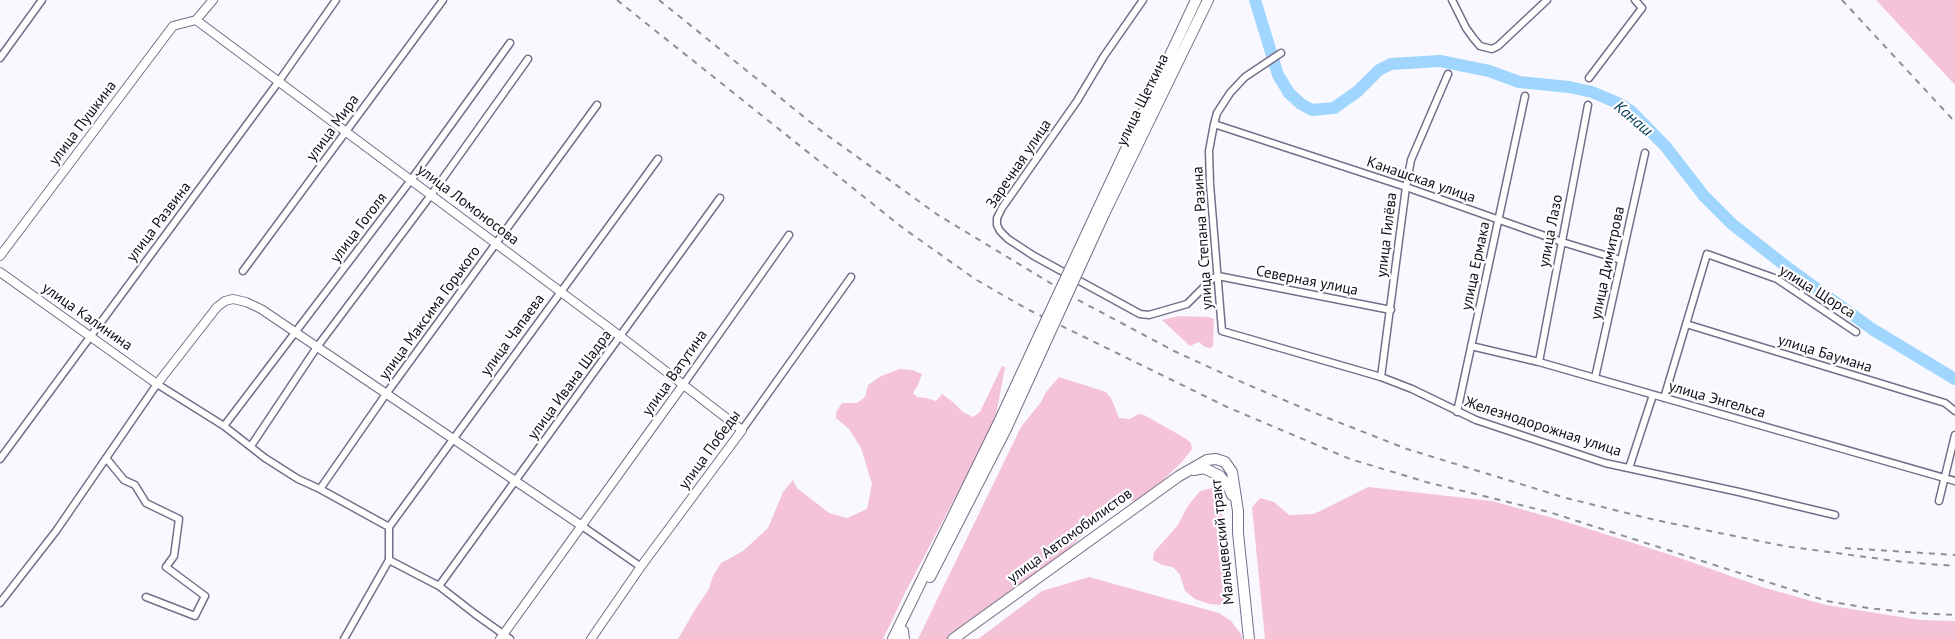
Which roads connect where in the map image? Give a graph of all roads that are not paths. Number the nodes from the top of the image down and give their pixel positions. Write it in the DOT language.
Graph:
graph roads {
  1 [pos="42,0"];
  2 [pos="213,0"];
  3 [pos="336,0"];
  4 [pos="443,0"];
  5 [pos="1143,0"];
  6 [pos="1196,0"];
  7 [pos="1208,0"];
  8 [pos="1452,0"];
  9 [pos="1547,0"];
  10 [pos="1635,0"];
  11 [pos="196,20"];
  12 [pos="510,43"];
  13 [pos="1281,53"];
  14 [pos="0,58"];
  15 [pos="528,59"];
  16 [pos="1448,74"];
  17 [pos="1589,78"];
  18 [pos="278,82"];
  19 [pos="1525,96"];
  20 [pos="597,105"];
  21 [pos="1588,106"];
  22 [pos="1214,124"];
  23 [pos="345,131"];
  24 [pos="1645,153"];
  25 [pos="658,159"];
  26 [pos="410,180"];
  27 [pos="1406,187"];
  28 [pos="431,195"];
  29 [pos="720,198"];
  30 [pos="1100,212"];
  31 [pos="1498,220"];
  32 [pos="789,235"];
  33 [pos="1562,242"];
  34 [pos="496,243"];
  35 [pos="0,256"];
  36 [pos="1621,260"];
  37 [pos="243,271"];
  38 [pos="0,272"];
  39 [pos="1218,276"];
  40 [pos="851,277"];
  41 [pos="561,292"];
  42 [pos="1391,310"];
  43 [pos="1686,324"];
  44 [pos="1222,331"];
  45 [pos="1856,332"];
  46 [pos="296,333"];
  47 [pos="89,336"];
  48 [pos="620,336"];
  49 [pos="1471,346"];
  50 [pos="317,347"];
  51 [pos="1539,362"];
  52 [pos="1381,377"];
  53 [pos="1595,378"];
  54 [pos="158,384"];
  55 [pos="683,385"];
  56 [pos="386,394"];
  57 [pos="1653,395"];
  58 [pos="1664,398"];
  59 [pos="1955,411"];
  60 [pos="1458,412"];
  61 [pos="224,426"];
  62 [pos="1002,427"];
  63 [pos="742,430"];
  64 [pos="1955,435"];
  65 [pos="453,439"];
  66 [pos="251,446"];
  67 [pos="106,458"];
  68 [pos="0,459"];
  69 [pos="1629,468"];
  70 [pos="1944,478"];
  71 [pos="515,481"];
  72 [pos="1955,481"];
  73 [pos="320,489"];
  74 [pos="1938,501"];
  75 [pos="1238,511"];
  76 [pos="1835,515"];
  77 [pos="582,526"];
  78 [pos="389,527"];
  79 [pos="389,560"];
  80 [pos="641,568"];
  81 [pos="439,586"];
  82 [pos="146,597"];
  83 [pos="0,603"];
  84 [pos="902,636"];
  85 [pos="505,637"];
  86 [pos="344,639"];
  87 [pos="591,639"];
  88 [pos="893,639"];
  89 [pos="953,639"];
  90 [pos="1249,639"];
  1 -- 14 [label="street"];
  2 -- 11 [label="street"];
  3 -- 18 [label="street, улица Развина"];
  4 -- 23 [label="street, улица Мира"];
  5 -- 39 [label="street, Заречная улица"];
  6 -- 30 [label="main road"];
  7 -- 30 [label="main road, улица Щеткина"];
  8 -- 9 [label="street"];
  10 -- 17 [label="street"];
  11 -- 18 [label="street, улица Ломоносова"];
  11 -- 35 [label="street, улица Пушкина"];
  12 -- 26 [label="street, улица Гоголя"];
  13 -- 22 [label="street, улица Степана Разина"];
  15 -- 28 [label="street"];
  16 -- 27 [label="street, улица Гилёва"];
  18 -- 23 [label="street, улица Ломоносова"];
  18 -- 47 [label="street, улица Развина"];
  19 -- 31 [label="street, улица Ермака"];
  20 -- 34 [label="street, улица Максима Горького"];
  21 -- 33 [label="street, улица Лазо"];
  22 -- 27 [label="street, Канашская улица"];
  22 -- 39 [label="street, улица Степана Разина"];
  23 -- 26 [label="street, улица Ломоносова"];
  23 -- 37 [label="street, улица Мира"];
  24 -- 36 [label="street, улица Димитрова"];
  25 -- 41 [label="street, улица Чапаева"];
  26 -- 28 [label="street, улица Ломоносова"];
  26 -- 46 [label="street, улица Гоголя"];
  27 -- 31 [label="street, Канашская улица"];
  27 -- 42 [label="street, улица Гилёва"];
  28 -- 34 [label="street, улица Ломоносова"];
  28 -- 50 [label="street"];
  29 -- 48 [label="street, улица Ивана Шадра"];
  30 -- 62 [label="main road, bridge"];
  31 -- 33 [label="street, Канашская улица"];
  31 -- 49 [label="street, улица Ермака"];
  32 -- 55 [label="street, улица Ватутина"];
  33 -- 36 [label="street, Канашская улица"];
  33 -- 51 [label="street, улица Лазо"];
  34 -- 41 [label="street, улица Ломоносова"];
  34 -- 56 [label="street, улица Максима Горького"];
  36 -- 53 [label="street, улица Димитрова"];
  38 -- 47 [label="street, улица Калинина"];
  39 -- 42 [label="street, Северная улица"];
  39 -- 44 [label="street, улица Степана Разина"];
  40 -- 63 [label="street, улица Победы"];
  41 -- 48 [label="street, улица Ломоносова"];
  41 -- 65 [label="street, улица Чапаева"];
  42 -- 52 [label="street, улица Гилёва"];
  43 -- 45 [label="street, улица Щорса"];
  43 -- 58 [label="street"];
  43 -- 59 [label="street, улица Баумана"];
  44 -- 52 [label="street, Железнодорожная улица"];
  46 -- 50 [label="street"];
  46 -- 54 [label="street"];
  46 -- 61 [label="street, улица Гоголя"];
  47 -- 54 [label="street, улица Калинина"];
  47 -- 68 [label="street, улица Развина"];
  48 -- 55 [label="street, улица Ломоносова"];
  48 -- 71 [label="street, улица Ивана Шадра"];
  49 -- 51 [label="street, улица Энгельса"];
  49 -- 60 [label="street, улица Ермака"];
  50 -- 56 [label="street"];
  50 -- 66 [label="street"];
  51 -- 53 [label="street, улица Энгельса"];
  52 -- 60 [label="street, Железнодорожная улица"];
  53 -- 57 [label="street, улица Энгельса"];
  54 -- 61 [label="street"];
  54 -- 67 [label="street"];
  55 -- 63 [label="street, улица Ломоносова"];
  55 -- 77 [label="street, улица Ватутина"];
  56 -- 65 [label="street"];
  56 -- 73 [label="street, улица Максима Горького"];
  57 -- 58 [label="street, улица Энгельса"];
  57 -- 69 [label="street"];
  58 -- 70 [label="street, улица Энгельса"];
  60 -- 69 [label="street, Железнодорожная улица"];
  61 -- 66 [label="street"];
  62 -- 84 [label="main road"];
  62 -- 88 [label="main road"];
  63 -- 80 [label="street, улица Победы"];
  64 -- 70 [label="street"];
  65 -- 71 [label="street"];
  65 -- 78 [label="street, улица Чапаева"];
  66 -- 73 [label="street"];
  67 -- 82 [label="street"];
  67 -- 83 [label="street"];
  69 -- 76 [label="street, Железнодорожная улица"];
  70 -- 72 [label="street, улица Энгельса"];
  70 -- 74 [label="street"];
  71 -- 77 [label="street"];
  71 -- 81 [label="street, улица Ивана Шадра"];
  73 -- 78 [label="street"];
  75 -- 89 [label="main road, улица Автомобилистов"];
  75 -- 90 [label="main road, Мальцевский тракт"];
  77 -- 80 [label="street"];
  77 -- 85 [label="street, улица Ватутина"];
  78 -- 79 [label="street"];
  79 -- 81 [label="street"];
  79 -- 86 [label="street"];
  80 -- 87 [label="street, улица Победы"];
  81 -- 85 [label="street"];
}
